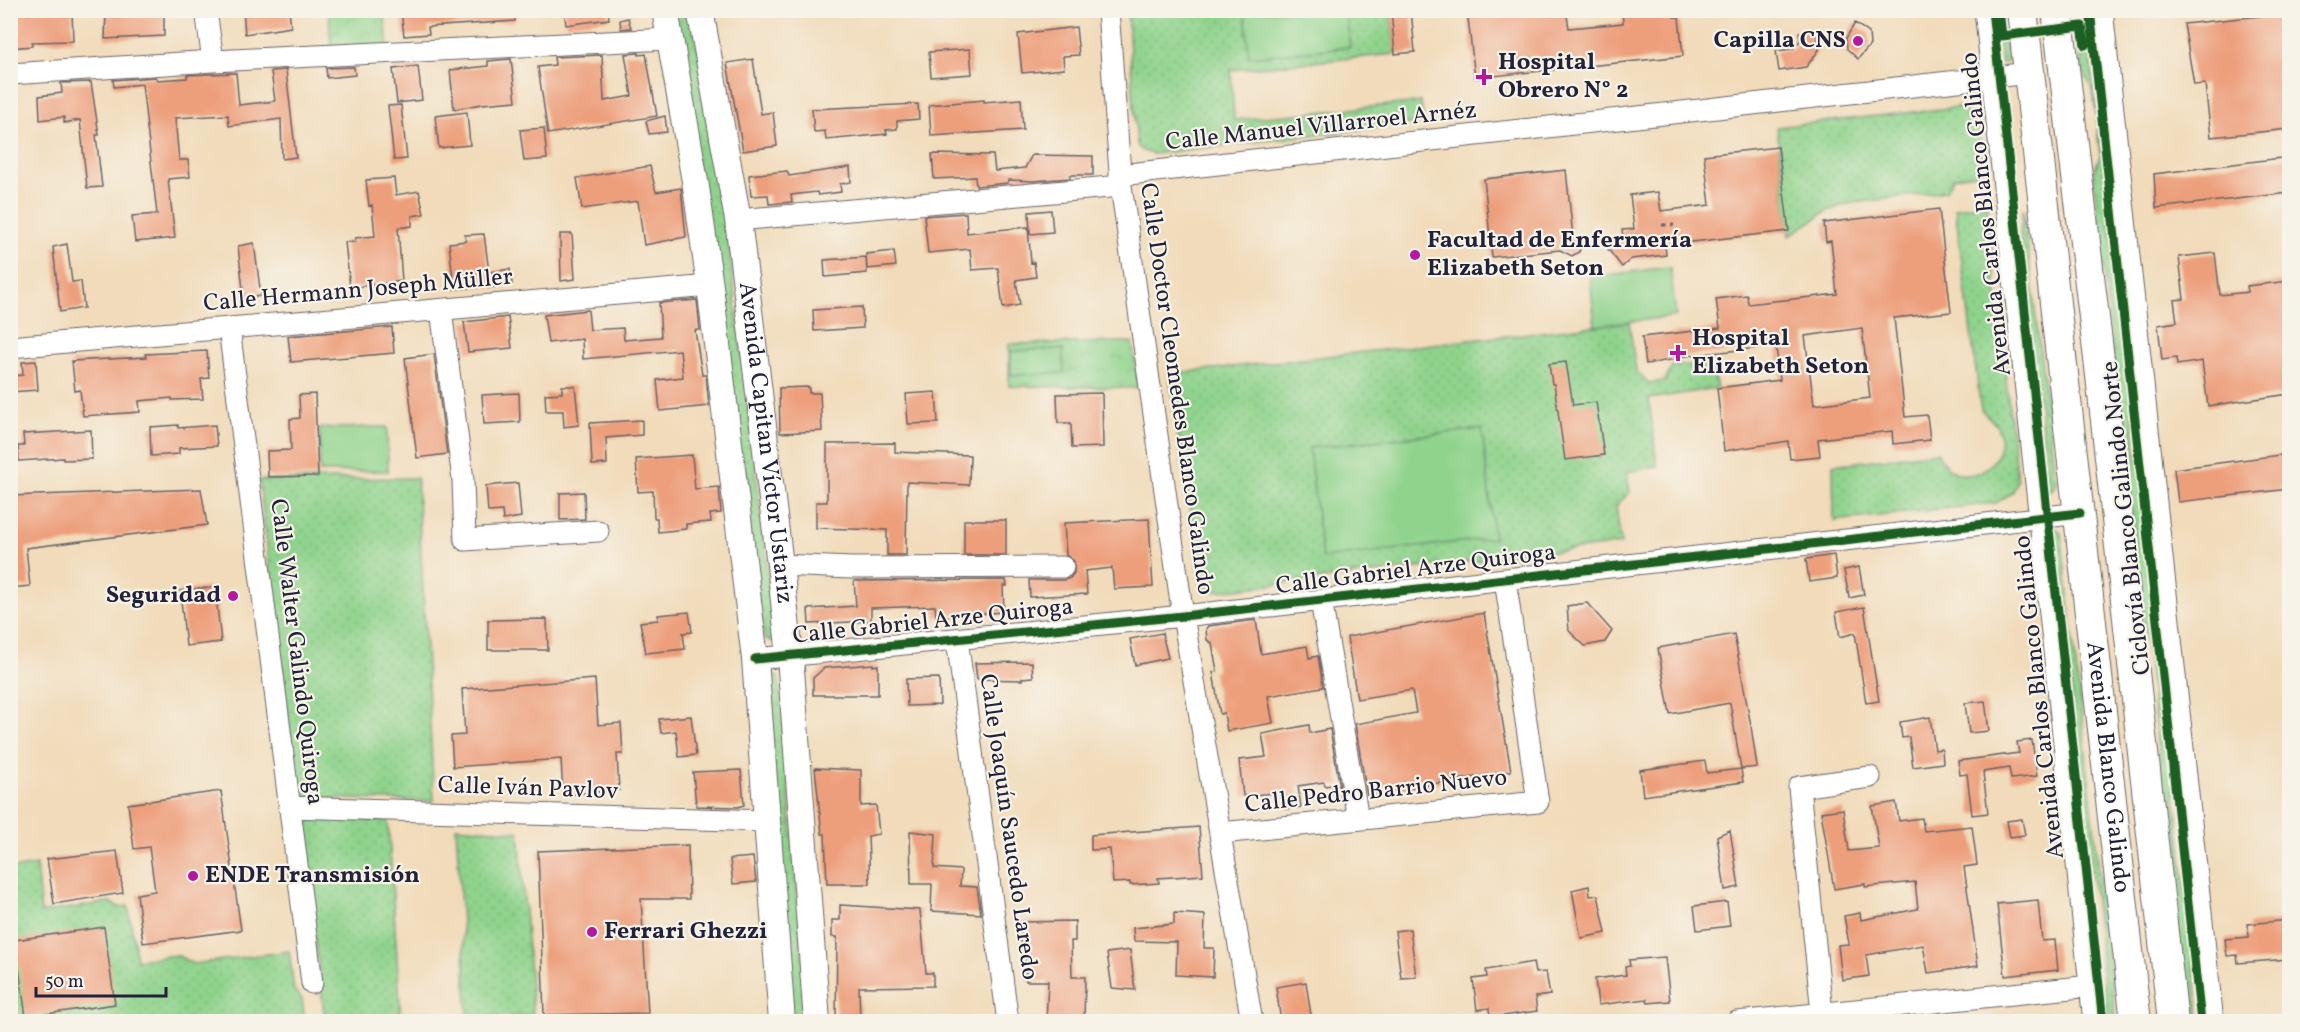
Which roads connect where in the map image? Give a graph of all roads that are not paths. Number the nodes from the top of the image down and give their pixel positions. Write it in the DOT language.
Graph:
graph roads {
  1 [pos="206,10"];
  2 [pos="664,10"];
  3 [pos="700,10"];
  4 [pos="1108,10"];
  5 [pos="1985,10"];
  6 [pos="2022,10"];
  7 [pos="2057,10"];
  8 [pos="2092,22"];
  9 [pos="669,39"];
  10 [pos="213,61"];
  11 [pos="2029,73"];
  12 [pos="10,74"];
  13 [pos="1995,76"];
  14 [pos="1120,181"];
  15 [pos="738,220"];
  16 [pos="710,285"];
  17 [pos="441,310"];
  18 [pos="229,328"];
  19 [pos="10,347"];
  20 [pos="2080,513"];
  21 [pos="2040,518"];
  22 [pos="598,531"];
  23 [pos="780,566"];
  24 [pos="1063,567"];
  25 [pos="1505,579"];
  26 [pos="1321,600"];
  27 [pos="1183,616"];
  28 [pos="957,639"];
  29 [pos="790,656"];
  30 [pos="755,659"];
  31 [pos="1870,777"];
  32 [pos="290,807"];
  33 [pos="1359,819"];
  34 [pos="766,821"];
  35 [pos="1220,833"];
  36 [pos="312,983"];
  37 [pos="2091,986"];
  38 [pos="1941,1011"];
  39 [pos="1818,1016"];
  40 [pos="782,1022"];
  41 [pos="817,1022"];
  42 [pos="1008,1022"];
  43 [pos="1252,1022"];
  44 [pos="1737,1022"];
  45 [pos="2094,1022"];
  46 [pos="2136,1022"];
  47 [pos="2173,1022"];
  48 [pos="2213,1022"];
  1 -- 10 [label="street"];
  2 -- 9 [label="main road, Avenida Capitan Víctor Ustariz"];
  3 -- 15 [label="main road, Avenida Capitan Víctor Ustariz"];
  4 -- 14 [label="street, Calle Doctor Cleomedes Blanco Galindo"];
  5 -- 13 [label="street, Avenida Carlos Blanco Galindo"];
  6 -- 11 [label="highway"];
  7 -- 47 [label="highway"];
  8 -- 48 [label="street"];
  9 -- 10 [label="street"];
  9 -- 16 [label="main road, Avenida Capitan Víctor Ustariz"];
  10 -- 12 [label="street"];
  11 -- 13 [label="street, Calle Manuel Villarroel Arnéz"];
  11 -- 20 [label="highway"];
  13 -- 14 [label="street, Calle Manuel Villarroel Arnéz"];
  13 -- 21 [label="street, Avenida Carlos Blanco Galindo"];
  14 -- 15 [label="street, Calle Manuel Villarroel Arnéz"];
  14 -- 27 [label="street, Calle Doctor Cleomedes Blanco Galindo"];
  15 -- 23 [label="main road, Avenida Capitan Víctor Ustariz"];
  16 -- 17 [label="street, Calle Hermann Joseph Müller"];
  16 -- 30 [label="main road, Avenida Capitan Víctor Ustariz"];
  17 -- 18 [label="street, Calle Hermann Joseph Müller"];
  17 -- 22 [label="street"];
  18 -- 19 [label="street, Calle Hermann Joseph Müller"];
  18 -- 32 [label="street, Calle Walter Galindo Quiroga"];
  20 -- 21 [label="street, Calle Gabriel Arze Quiroga"];
  20 -- 46 [label="highway, Avenida Blanco Galindo"];
  21 -- 25 [label="street, Calle Gabriel Arze Quiroga"];
  21 -- 37 [label="street, Avenida Carlos Blanco Galindo"];
  23 -- 24 [label="street"];
  23 -- 29 [label="main road, Avenida Capitan Víctor Ustariz"];
  25 -- 26 [label="street, Calle Gabriel Arze Quiroga"];
  25 -- 33 [label="street, Calle Pedro Barrio Nuevo"];
  26 -- 27 [label="street, Calle Gabriel Arze Quiroga"];
  26 -- 33 [label="street"];
  27 -- 28 [label="street, Calle Gabriel Arze Quiroga"];
  27 -- 35 [label="street, Calle Doctor Cleomedes Blanco Galindo"];
  28 -- 29 [label="street, Calle Gabriel Arze Quiroga"];
  28 -- 42 [label="street, Calle Joaquín Saucedo Laredo"];
  29 -- 30 [label="street, Calle Gabriel Arze Quiroga"];
  29 -- 41 [label="main road, Avenida Capitan Víctor Ustariz"];
  30 -- 34 [label="main road, Avenida Capitan Víctor Ustariz"];
  31 -- 39 [label="street"];
  32 -- 34 [label="street, Calle Iván Pavlov"];
  32 -- 36 [label="street, Calle Walter Galindo Quiroga"];
  33 -- 35 [label="street, Calle Pedro Barrio Nuevo"];
  34 -- 40 [label="main road, Avenida Capitan Víctor Ustariz"];
  35 -- 43 [label="street, Calle Doctor Cleomedes Blanco Galindo"];
  37 -- 38 [label="street"];
  37 -- 45 [label="street, Avenida Carlos Blanco Galindo"];
  38 -- 39 [label="street"];
  39 -- 44 [label="street"];
}
